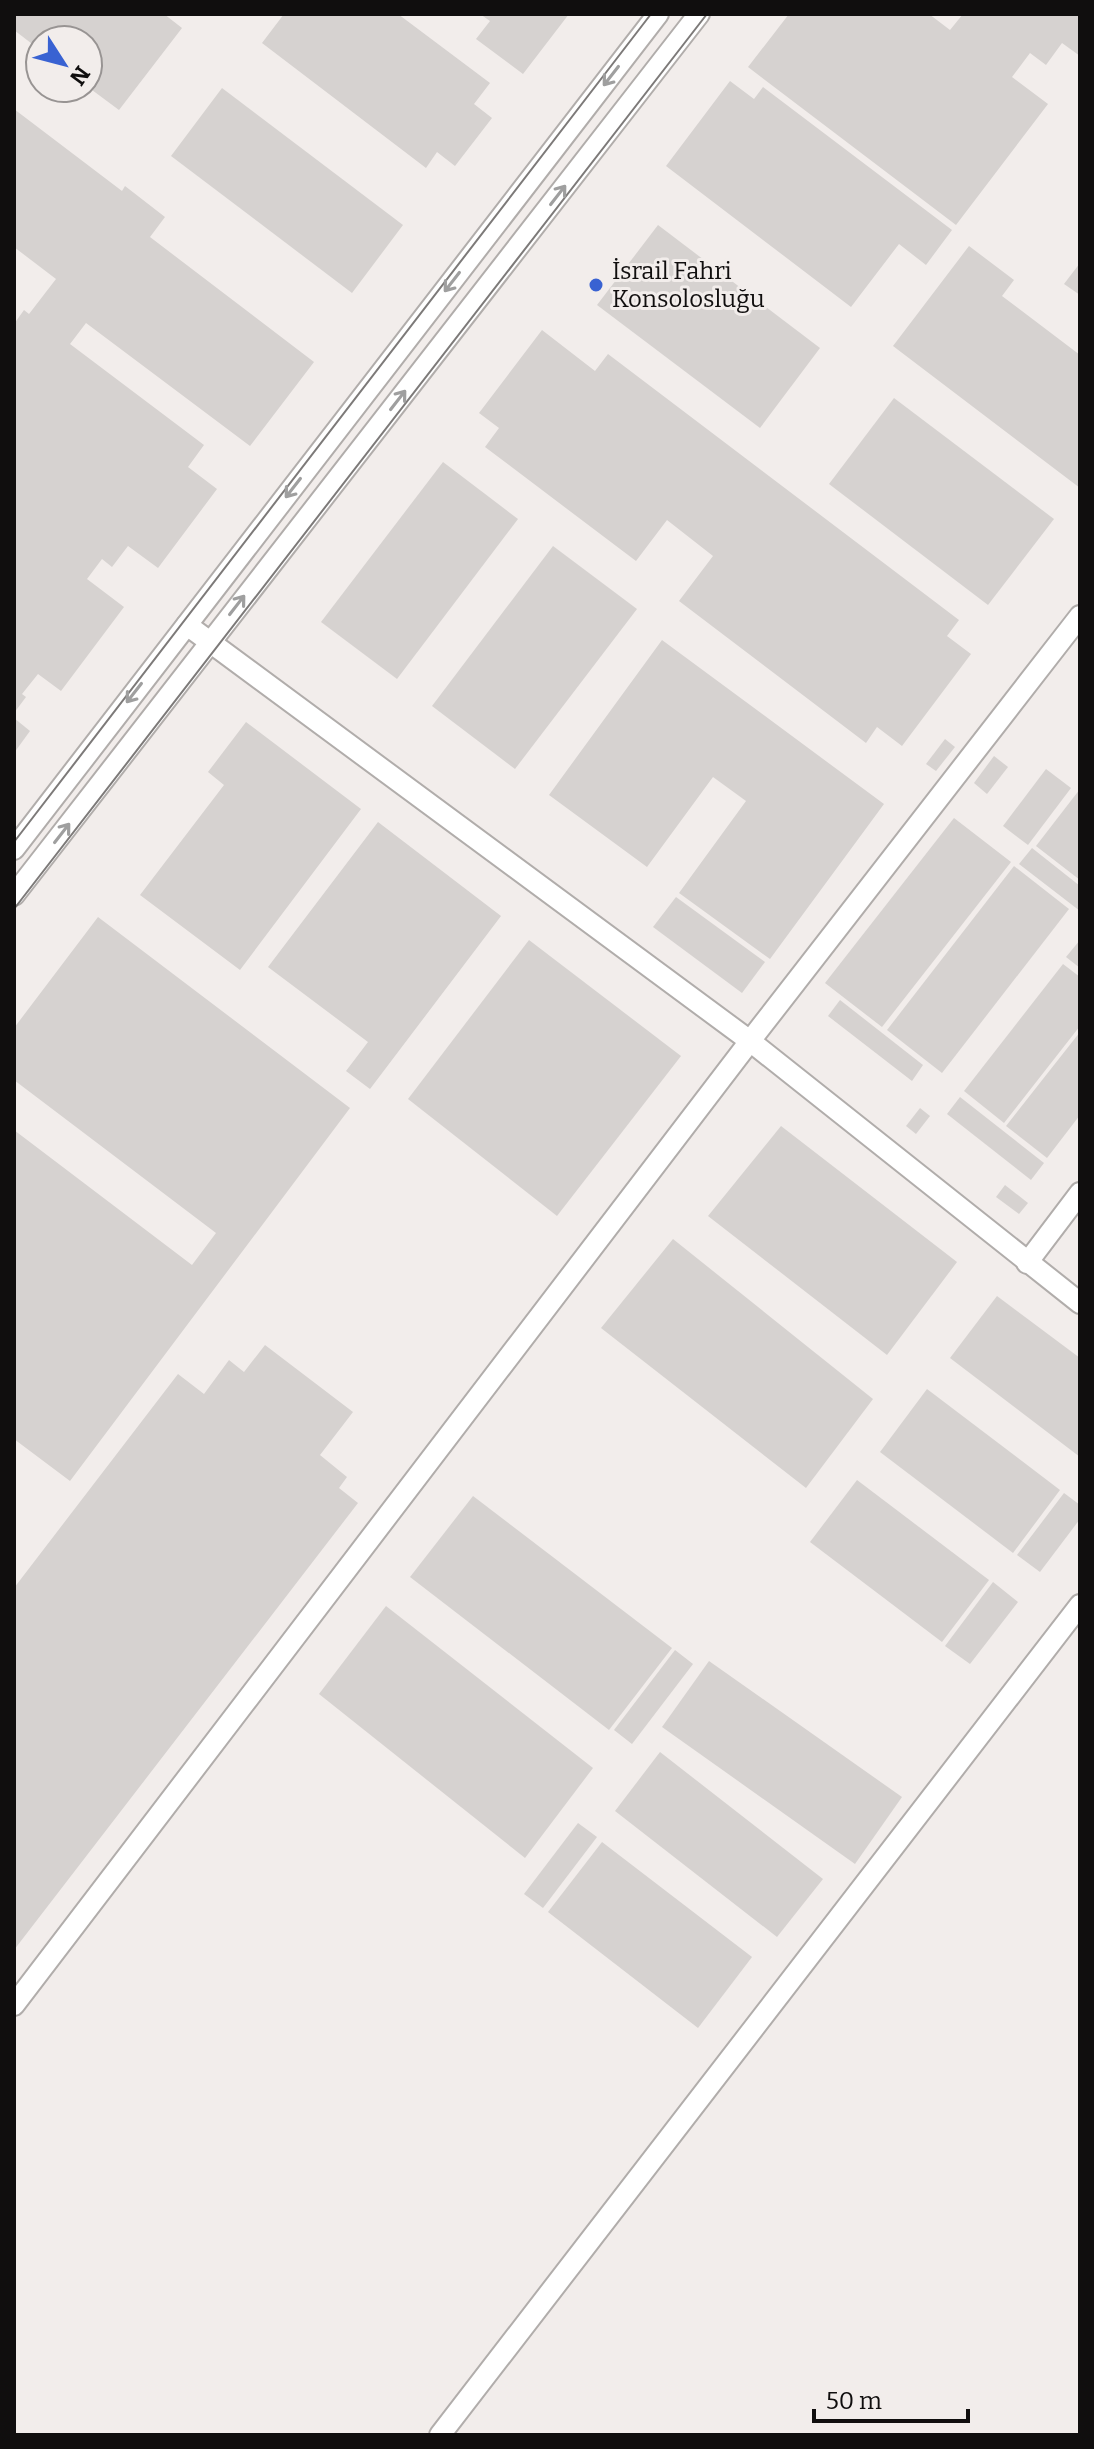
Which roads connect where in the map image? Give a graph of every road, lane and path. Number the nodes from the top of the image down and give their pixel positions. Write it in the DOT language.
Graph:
graph roads {
  1 [pos="658,14"];
  2 [pos="699,14"];
  3 [pos="1080,616"];
  4 [pos="187,625"];
  5 [pos="209,641"];
  6 [pos="14,849"];
  7 [pos="14,895"];
  8 [pos="750,1041"];
  9 [pos="1080,1193"];
  10 [pos="1027,1263"];
  11 [pos="1080,1303"];
  12 [pos="1080,1605"];
  13 [pos="14,2005"];
  14 [pos="440,2435"];
  1 -- 4 [label="street, one-way"];
  5 -- 2 [label="street, one-way"];
  3 -- 8 [label="street"];
  4 -- 5 [label="street"];
  4 -- 6 [label="street, one-way"];
  7 -- 5 [label="street, one-way"];
  5 -- 8 [label="street"];
  8 -- 10 [label="street"];
  8 -- 13 [label="street"];
  9 -- 10 [label="street"];
  10 -- 11 [label="street"];
  12 -- 14 [label="street"];
}
